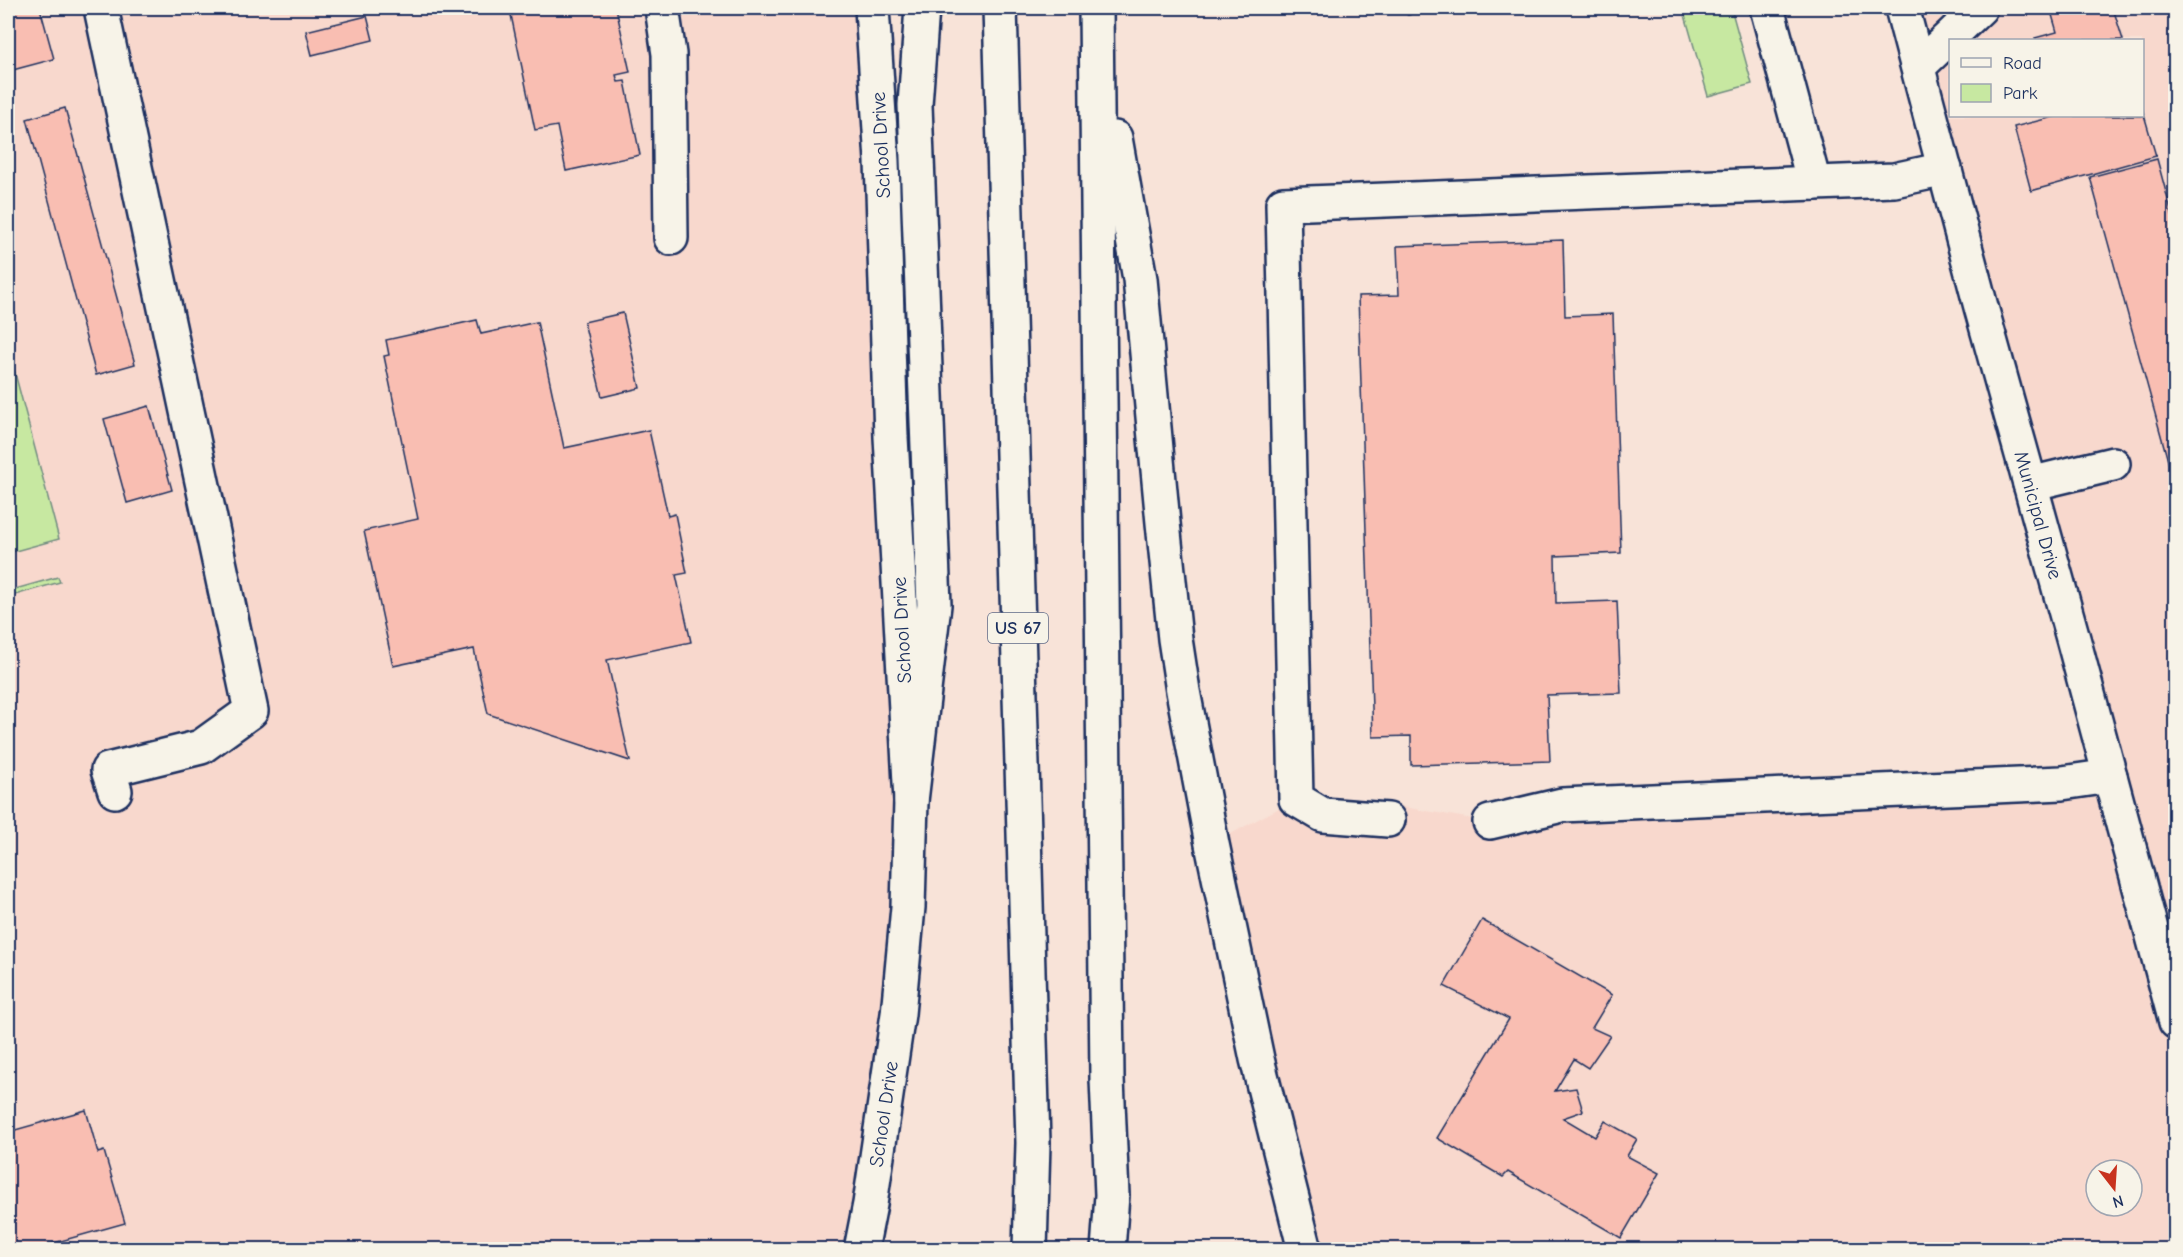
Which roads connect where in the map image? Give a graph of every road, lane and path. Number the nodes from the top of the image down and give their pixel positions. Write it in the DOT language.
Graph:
graph roads {
  1 [pos="101,8"];
  2 [pos="662,8"];
  3 [pos="872,8"];
  4 [pos="922,8"];
  5 [pos="1000,8"];
  6 [pos="1096,8"];
  7 [pos="1408,8"];
  8 [pos="1767,8"];
  9 [pos="1902,8"];
  10 [pos="1980,8"];
  11 [pos="1409,17"];
  12 [pos="1098,46"];
  13 [pos="1918,67"];
  14 [pos="1945,169"];
  15 [pos="1814,183"];
  16 [pos="671,238"];
  17 [pos="2114,464"];
  18 [pos="2030,484"];
  19 [pos="2110,776"];
  20 [pos="115,791"];
  21 [pos="911,801"];
  22 [pos="1388,820"];
  23 [pos="1490,822"];
  24 [pos="2175,1022"];
  25 [pos="861,1250"];
  26 [pos="1030,1250"];
  27 [pos="1108,1250"];
  28 [pos="1305,1250"];
  1 -- 20 [label="main road"];
  2 -- 16 [label="main road"];
  3 -- 21 [label="main road, School Drive"];
  4 -- 21 [label="main road"];
  5 -- 26 [label="main road, US 67"];
  6 -- 12 [label="main road"];
  7 -- 11 [label="path"];
  8 -- 15 [label="main road"];
  9 -- 13 [label="main road, Municipal Drive"];
  10 -- 13 [label="main road"];
  12 -- 27 [label="main road"];
  12 -- 28 [label="main road"];
  13 -- 14 [label="main road, Municipal Drive"];
  14 -- 15 [label="main road"];
  14 -- 18 [label="main road, Municipal Drive"];
  15 -- 22 [label="main road"];
  17 -- 18 [label="main road"];
  18 -- 19 [label="main road, Municipal Drive"];
  19 -- 23 [label="main road"];
  19 -- 24 [label="main road, Municipal Drive"];
  21 -- 25 [label="main road, School Drive"];
}
